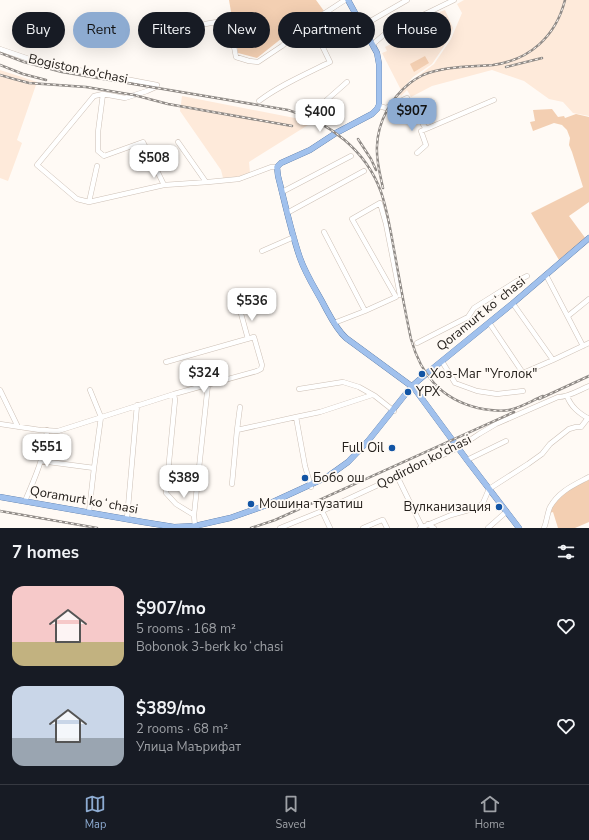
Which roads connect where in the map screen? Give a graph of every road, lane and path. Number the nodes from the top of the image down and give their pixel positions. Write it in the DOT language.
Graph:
graph roads {
  1 [pos="345,0"];
  2 [pos="348,0"];
  3 [pos="407,0"];
  4 [pos="437,0"];
  5 [pos="454,0"];
  6 [pos="440,7"];
  7 [pos="327,12"];
  8 [pos="354,12"];
  9 [pos="375,18"];
  10 [pos="205,24"];
  11 [pos="375,42"];
  12 [pos="279,48"];
  13 [pos="323,48"];
  14 [pos="375,48"];
  15 [pos="0,49"];
  16 [pos="347,82"];
  17 [pos="103,94"];
  18 [pos="494,100"];
  19 [pos="259,101"];
  20 [pos="379,106"];
  21 [pos="386,108"];
  22 [pos="374,112"];
  23 [pos="312,113"];
  24 [pos="426,129"];
  25 [pos="178,142"];
  26 [pos="417,152"];
  27 [pos="351,156"];
  28 [pos="97,166"];
  29 [pos="277,167"];
  30 [pos="364,171"];
  31 [pos="206,182"];
  32 [pos="164,185"];
  33 [pos="282,192"];
  34 [pos="89,202"];
  35 [pos="287,213"];
  36 [pos="324,232"];
  37 [pos="294,237"];
  38 [pos="589,239"];
  39 [pos="262,251"];
  40 [pos="546,275"];
  41 [pos="527,276"];
  42 [pos="398,296"];
  43 [pos="589,299"];
  44 [pos="514,305"];
  45 [pos="240,310"];
  46 [pos="365,311"];
  47 [pos="568,316"];
  48 [pos="334,323"];
  49 [pos="490,324"];
  50 [pos="248,339"];
  51 [pos="416,343"];
  52 [pos="589,343"];
  53 [pos="583,346"];
  54 [pos="553,360"];
  55 [pos="166,362"];
  56 [pos="443,363"];
  57 [pos="208,384"];
  58 [pos="589,386"];
  59 [pos="413,387"];
  60 [pos="299,388"];
  61 [pos="0,390"];
  62 [pos="90,390"];
  63 [pos="523,391"];
  64 [pos="174,394"];
  65 [pos="372,395"];
  66 [pos="567,396"];
  67 [pos="138,405"];
  68 [pos="240,407"];
  69 [pos="393,410"];
  70 [pos="101,417"];
  71 [pos="296,417"];
  72 [pos="588,419"];
  73 [pos="0,424"];
  74 [pos="18,427"];
  75 [pos="47,430"];
  76 [pos="237,430"];
  77 [pos="506,441"];
  78 [pos="458,448"];
  79 [pos="466,460"];
  80 [pos="41,461"];
  81 [pos="94,468"];
  82 [pos="397,476"];
  83 [pos="589,477"];
  84 [pos="232,484"];
  85 [pos="311,486"];
  86 [pos="489,489"];
  87 [pos="0,497"];
  88 [pos="25,501"];
  89 [pos="322,511"];
  90 [pos="89,512"];
  91 [pos="506,512"];
  92 [pos="194,515"];
  93 [pos="127,519"];
  94 [pos="428,524"];
  95 [pos="195,526"];
  96 [pos="421,527"];
  97 [pos="280,528"];
  98 [pos="330,528"];
  99 [pos="363,528"];
  100 [pos="387,528"];
  101 [pos="434,528"];
  102 [pos="488,528"];
  103 [pos="519,528"];
  104 [pos="544,528"];
  1 -- 7 [label="street"];
  2 -- 8 [label="main road"];
  3 -- 9 [label="street"];
  4 -- 6 [label="street"];
  5 -- 6 [label="street"];
  6 -- 11 [label="street"];
  10 -- 12 [label="street"];
  13 -- 19 [label="street"];
  14 -- 20 [label="main road"];
  15 -- 17 [label="street, Bogiston ko'chasi"];
  16 -- 23 [label="street"];
  17 -- 32 [label="street"];
  17 -- 34 [label="street"];
  18 -- 24 [label="street"];
  20 -- 21 [label="street"];
  20 -- 22 [label="main road"];
  21 -- 22 [label="street"];
  21 -- 24 [label="street"];
  22 -- 29 [label="main road"];
  24 -- 26 [label="street"];
  25 -- 31 [label="street"];
  27 -- 33 [label="street"];
  28 -- 34 [label="street"];
  29 -- 31 [label="street"];
  29 -- 33 [label="main road"];
  30 -- 35 [label="street"];
  31 -- 32 [label="street"];
  32 -- 34 [label="street"];
  33 -- 35 [label="main road"];
  35 -- 37 [label="main road"];
  36 -- 46 [label="street"];
  37 -- 39 [label="street"];
  37 -- 48 [label="main road"];
  38 -- 40 [label="main road, Qoramurt koʻchasi"];
  40 -- 44 [label="main road, Qoramurt koʻchasi"];
  40 -- 47 [label="street"];
  40 -- 59 [label="main road, Qoramurt koʻchasi"];
  41 -- 51 [label="street"];
  42 -- 42 [label="street"];
  42 -- 46 [label="street"];
  43 -- 47 [label="street"];
  44 -- 49 [label="main road, Qoramurt koʻchasi"];
  44 -- 54 [label="street"];
  45 -- 50 [label="street"];
  46 -- 48 [label="street"];
  47 -- 53 [label="street"];
  48 -- 59 [label="main road"];
  49 -- 54 [label="street"];
  49 -- 56 [label="main road, Qoramurt koʻchasi"];
  50 -- 55 [label="street"];
  50 -- 57 [label="street"];
  52 -- 53 [label="street"];
  53 -- 54 [label="street"];
  56 -- 59 [label="main road, Qoramurt koʻchasi"];
  56 -- 63 [label="street"];
  57 -- 64 [label="street"];
  57 -- 92 [label="street"];
  58 -- 66 [label="street, Qodirdon ko'chasi"];
  59 -- 69 [label="main road, Qoramurt koʻchasi"];
  59 -- 78 [label="main road"];
  60 -- 65 [label="street"];
  61 -- 74 [label="street"];
  62 -- 70 [label="street"];
  64 -- 67 [label="street"];
  64 -- 92 [label="street"];
  65 -- 69 [label="street"];
  65 -- 71 [label="street"];
  66 -- 72 [label="street"];
  66 -- 78 [label="street, Qodirdon ko'chasi"];
  67 -- 70 [label="street"];
  67 -- 93 [label="street"];
  68 -- 76 [label="street"];
  69 -- 85 [label="main road, Qoramurt koʻchasi"];
  70 -- 75 [label="street"];
  70 -- 81 [label="street"];
  71 -- 76 [label="street"];
  71 -- 85 [label="street"];
  72 -- 86 [label="street"];
  73 -- 74 [label="street"];
  74 -- 75 [label="street"];
  75 -- 80 [label="street"];
  76 -- 84 [label="street"];
  77 -- 79 [label="street"];
  78 -- 79 [label="main road"];
  78 -- 82 [label="street, Qodirdon ko'chasi"];
  79 -- 86 [label="main road"];
  80 -- 81 [label="street"];
  80 -- 88 [label="street"];
  81 -- 90 [label="street"];
  82 -- 89 [label="street, Qodirdon ko'chasi"];
  82 -- 96 [label="street"];
  83 -- 104 [label="street"];
  85 -- 95 [label="main road, Qoramurt koʻchasi"];
  86 -- 91 [label="main road"];
  86 -- 94 [label="street"];
  87 -- 88 [label="main road, Qoramurt koʻchasi"];
  87 -- 95 [label="main road, Qoramurt koʻchasi"];
  88 -- 90 [label="main road, Qoramurt koʻchasi"];
  89 -- 97 [label="street, Qodirdon ko'chasi"];
  89 -- 98 [label="street"];
  90 -- 93 [label="main road, Qoramurt koʻchasi"];
  91 -- 102 [label="street"];
  91 -- 103 [label="main road"];
  92 -- 95 [label="street"];
  93 -- 95 [label="main road, Qoramurt koʻchasi"];
  94 -- 96 [label="street"];
  94 -- 101 [label="street"];
  99 -- 100 [label="street"];
}
